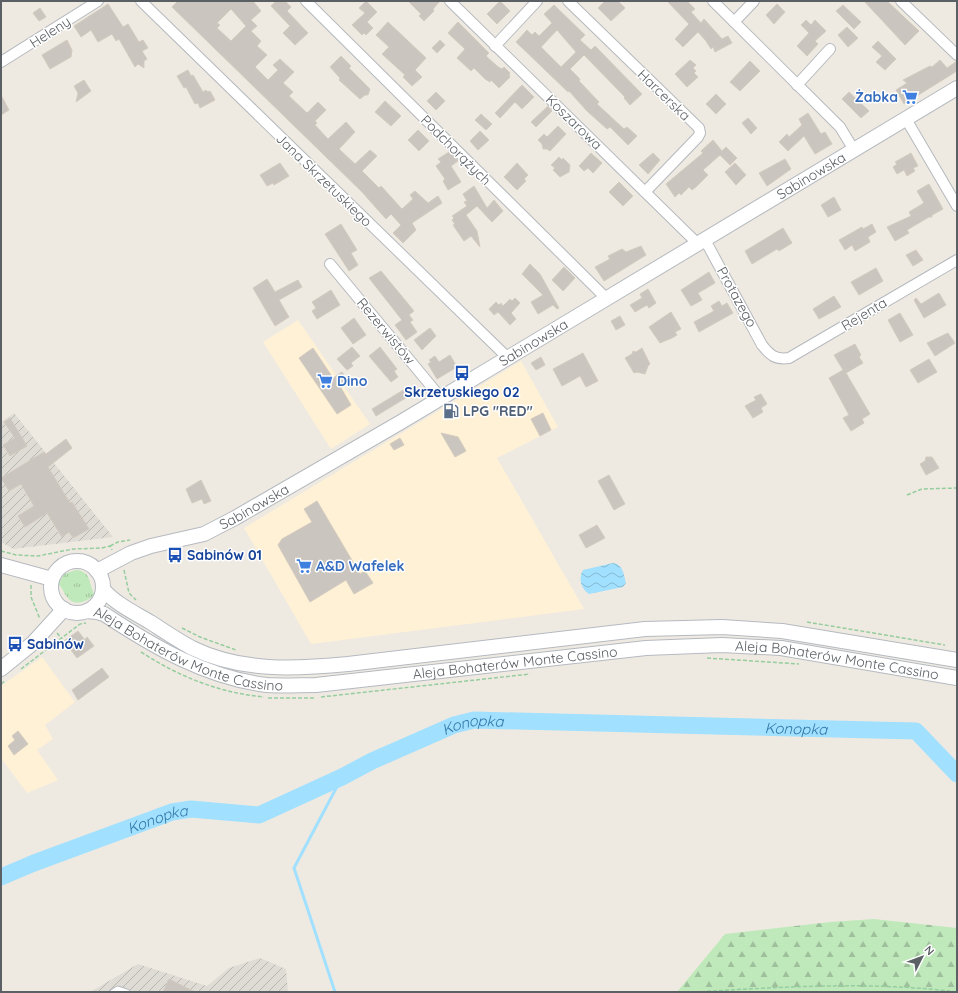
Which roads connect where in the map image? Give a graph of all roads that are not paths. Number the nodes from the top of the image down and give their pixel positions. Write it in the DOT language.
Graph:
graph roads {
  1 [pos="98,1"];
  2 [pos="141,1"];
  3 [pos="306,1"];
  4 [pos="450,1"];
  5 [pos="537,1"];
  6 [pos="568,1"];
  7 [pos="713,1"];
  8 [pos="754,1"];
  9 [pos="901,1"];
  10 [pos="734,22"];
  11 [pos="495,46"];
  12 [pos="830,49"];
  13 [pos="957,55"];
  14 [pos="1,62"];
  15 [pos="797,85"];
  16 [pos="957,88"];
  17 [pos="906,119"];
  18 [pos="854,150"];
  19 [pos="645,192"];
  20 [pos="957,206"];
  21 [pos="702,242"];
  22 [pos="957,260"];
  23 [pos="330,264"];
  24 [pos="607,299"];
  25 [pos="769,354"];
  26 [pos="508,358"];
  27 [pos="441,398"];
  28 [pos="1,565"];
  29 [pos="97,571"];
  30 [pos="52,579"];
  31 [pos="102,589"];
  32 [pos="64,609"];
  33 [pos="88,617"];
  34 [pos="957,660"];
  35 [pos="4,674"];
  36 [pos="957,678"];
  37 [pos="113,992"];
  38 [pos="127,992"];
  1 -- 14 [label="street, Heleny"];
  2 -- 26 [label="street, Jana Skrzetuskiego"];
  3 -- 24 [label="street, Podchorążych"];
  4 -- 11 [label="street, Koszarowa"];
  5 -- 11 [label="street"];
  6 -- 19 [label="street, Harcerska"];
  7 -- 10 [label="street"];
  8 -- 10 [label="street"];
  9 -- 13 [label="street"];
  10 -- 15 [label="street"];
  11 -- 19 [label="street, Koszarowa"];
  12 -- 15 [label="street"];
  15 -- 18 [label="street"];
  16 -- 17 [label="main road, Sabinowska"];
  17 -- 18 [label="main road, Sabinowska"];
  17 -- 20 [label="street"];
  18 -- 21 [label="main road, Sabinowska"];
  19 -- 21 [label="street, Koszarowa"];
  21 -- 24 [label="main road, Sabinowska"];
  21 -- 25 [label="street, Protazego"];
  22 -- 25 [label="street, Rejenta"];
  23 -- 27 [label="street, Rezerwistów"];
  24 -- 26 [label="main road, Sabinowska"];
  26 -- 27 [label="main road, Sabinowska"];
  27 -- 29 [label="main road, Sabinowska"];
  28 -- 30 [label="main road"];
  29 -- 30 [label="main road"];
  29 -- 31 [label="main road"];
  30 -- 32 [label="main road"];
  31 -- 33 [label="main road"];
  31 -- 34 [label="main road, Aleja Bohaterów Monte Cassino"];
  32 -- 33 [label="main road"];
  32 -- 35 [label="main road"];
  33 -- 36 [label="main road, Aleja Bohaterów Monte Cassino"];
  37 -- 38 [label="lane"];
}
